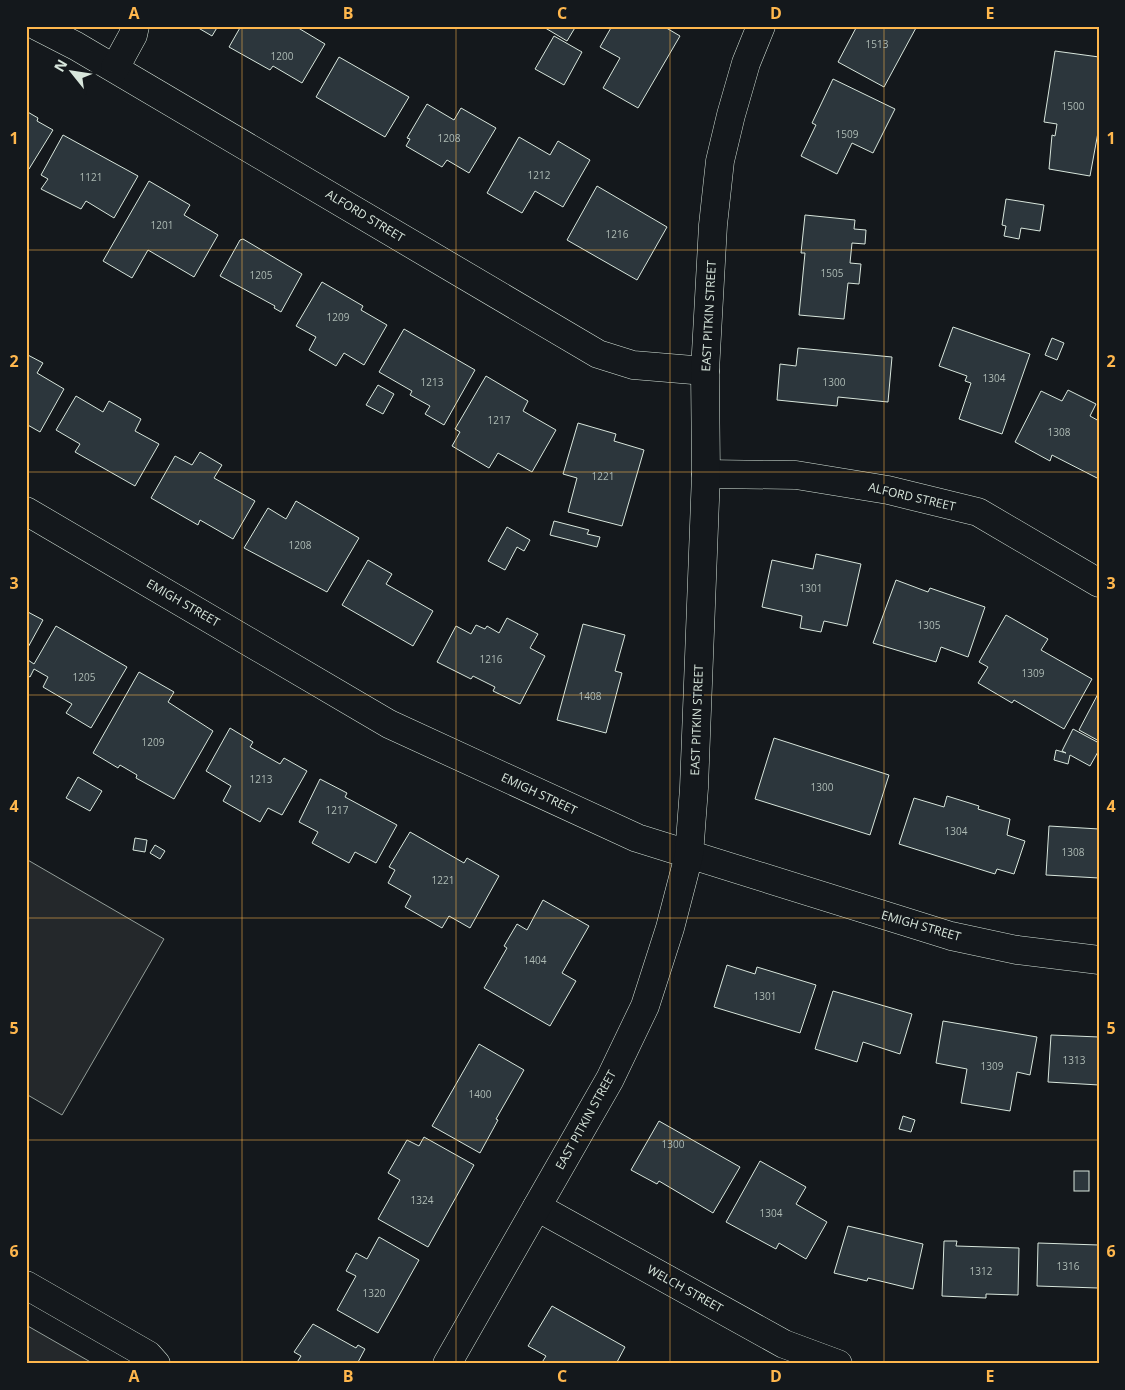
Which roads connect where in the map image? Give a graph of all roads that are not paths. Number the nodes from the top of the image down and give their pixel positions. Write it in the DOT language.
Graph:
graph roads {
  1 [pos="37,26"];
  2 [pos="135,26"];
  3 [pos="761,26"];
  4 [pos="69,33"];
  5 [pos="115,68"];
  6 [pos="705,372"];
  7 [pos="706,474"];
  8 [pos="26,512"];
  9 [pos="1099,583"];
  10 [pos="689,855"];
  11 [pos="1099,960"];
  12 [pos="537,1207"];
  13 [pos="26,1285"];
  14 [pos="156,1364"];
  15 [pos="447,1364"];
  16 [pos="838,1364"];
  1 -- 4 [label="street, ALFORD STREET"];
  2 -- 5 [label="street"];
  3 -- 6 [label="street, EAST PITKIN STREET"];
  4 -- 5 [label="street, ALFORD STREET"];
  5 -- 6 [label="street, ALFORD STREET"];
  6 -- 7 [label="street, EAST PITKIN STREET"];
  7 -- 9 [label="street, ALFORD STREET"];
  7 -- 10 [label="street, EAST PITKIN STREET"];
  8 -- 10 [label="street, EMIGH STREET"];
  10 -- 11 [label="street, EMIGH STREET"];
  10 -- 12 [label="street, EAST PITKIN STREET"];
  12 -- 15 [label="street, EAST PITKIN STREET"];
  12 -- 16 [label="street, WELCH STREET"];
  13 -- 14 [label="street"];
}
